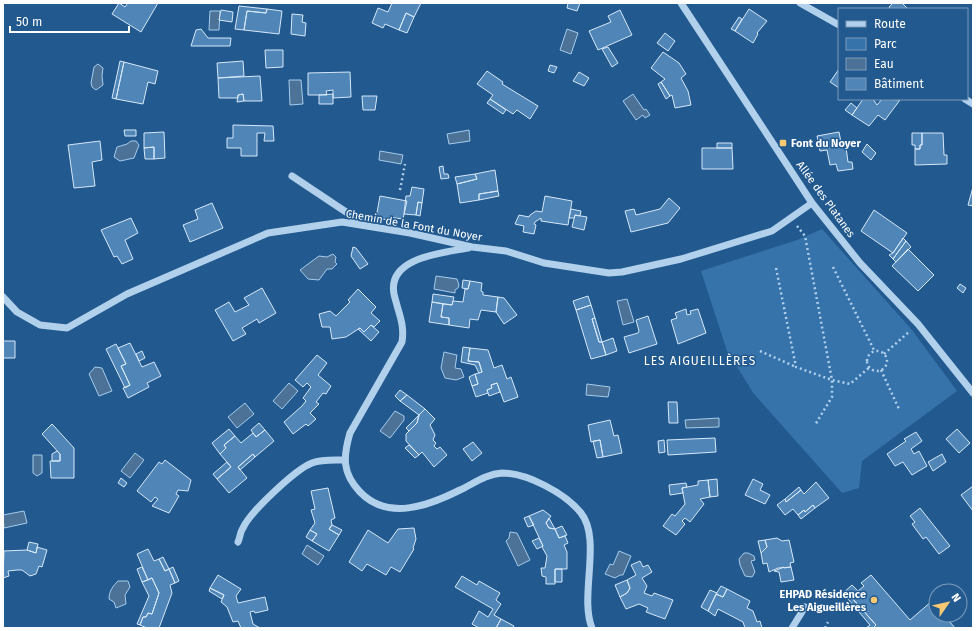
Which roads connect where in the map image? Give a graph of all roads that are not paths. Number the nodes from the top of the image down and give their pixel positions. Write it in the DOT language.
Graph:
graph roads {
  1 [pos="681,3"];
  2 [pos="800,3"];
  3 [pos="838,24"];
  4 [pos="292,176"];
  5 [pos="812,203"];
  6 [pos="356,224"];
  7 [pos="472,247"];
  8 [pos="3,297"];
  9 [pos="973,393"];
  10 [pos="345,460"];
  11 [pos="238,542"];
  12 [pos="805,607"];
  13 [pos="592,628"];
  14 [pos="792,628"];
  1 -- 5 [label="street, Allée des Platanes"];
  2 -- 3 [label="street"];
  4 -- 6 [label="street"];
  5 -- 7 [label="street, Chemin de la Font du Noyer"];
  5 -- 9 [label="street, Allée des Platanes"];
  6 -- 7 [label="street, Chemin de la Font du Noyer"];
  6 -- 8 [label="street, Chemin de la Font du Noyer"];
  7 -- 10 [label="street"];
  10 -- 11 [label="street"];
  10 -- 13 [label="street"];
  12 -- 14 [label="street"];
}
